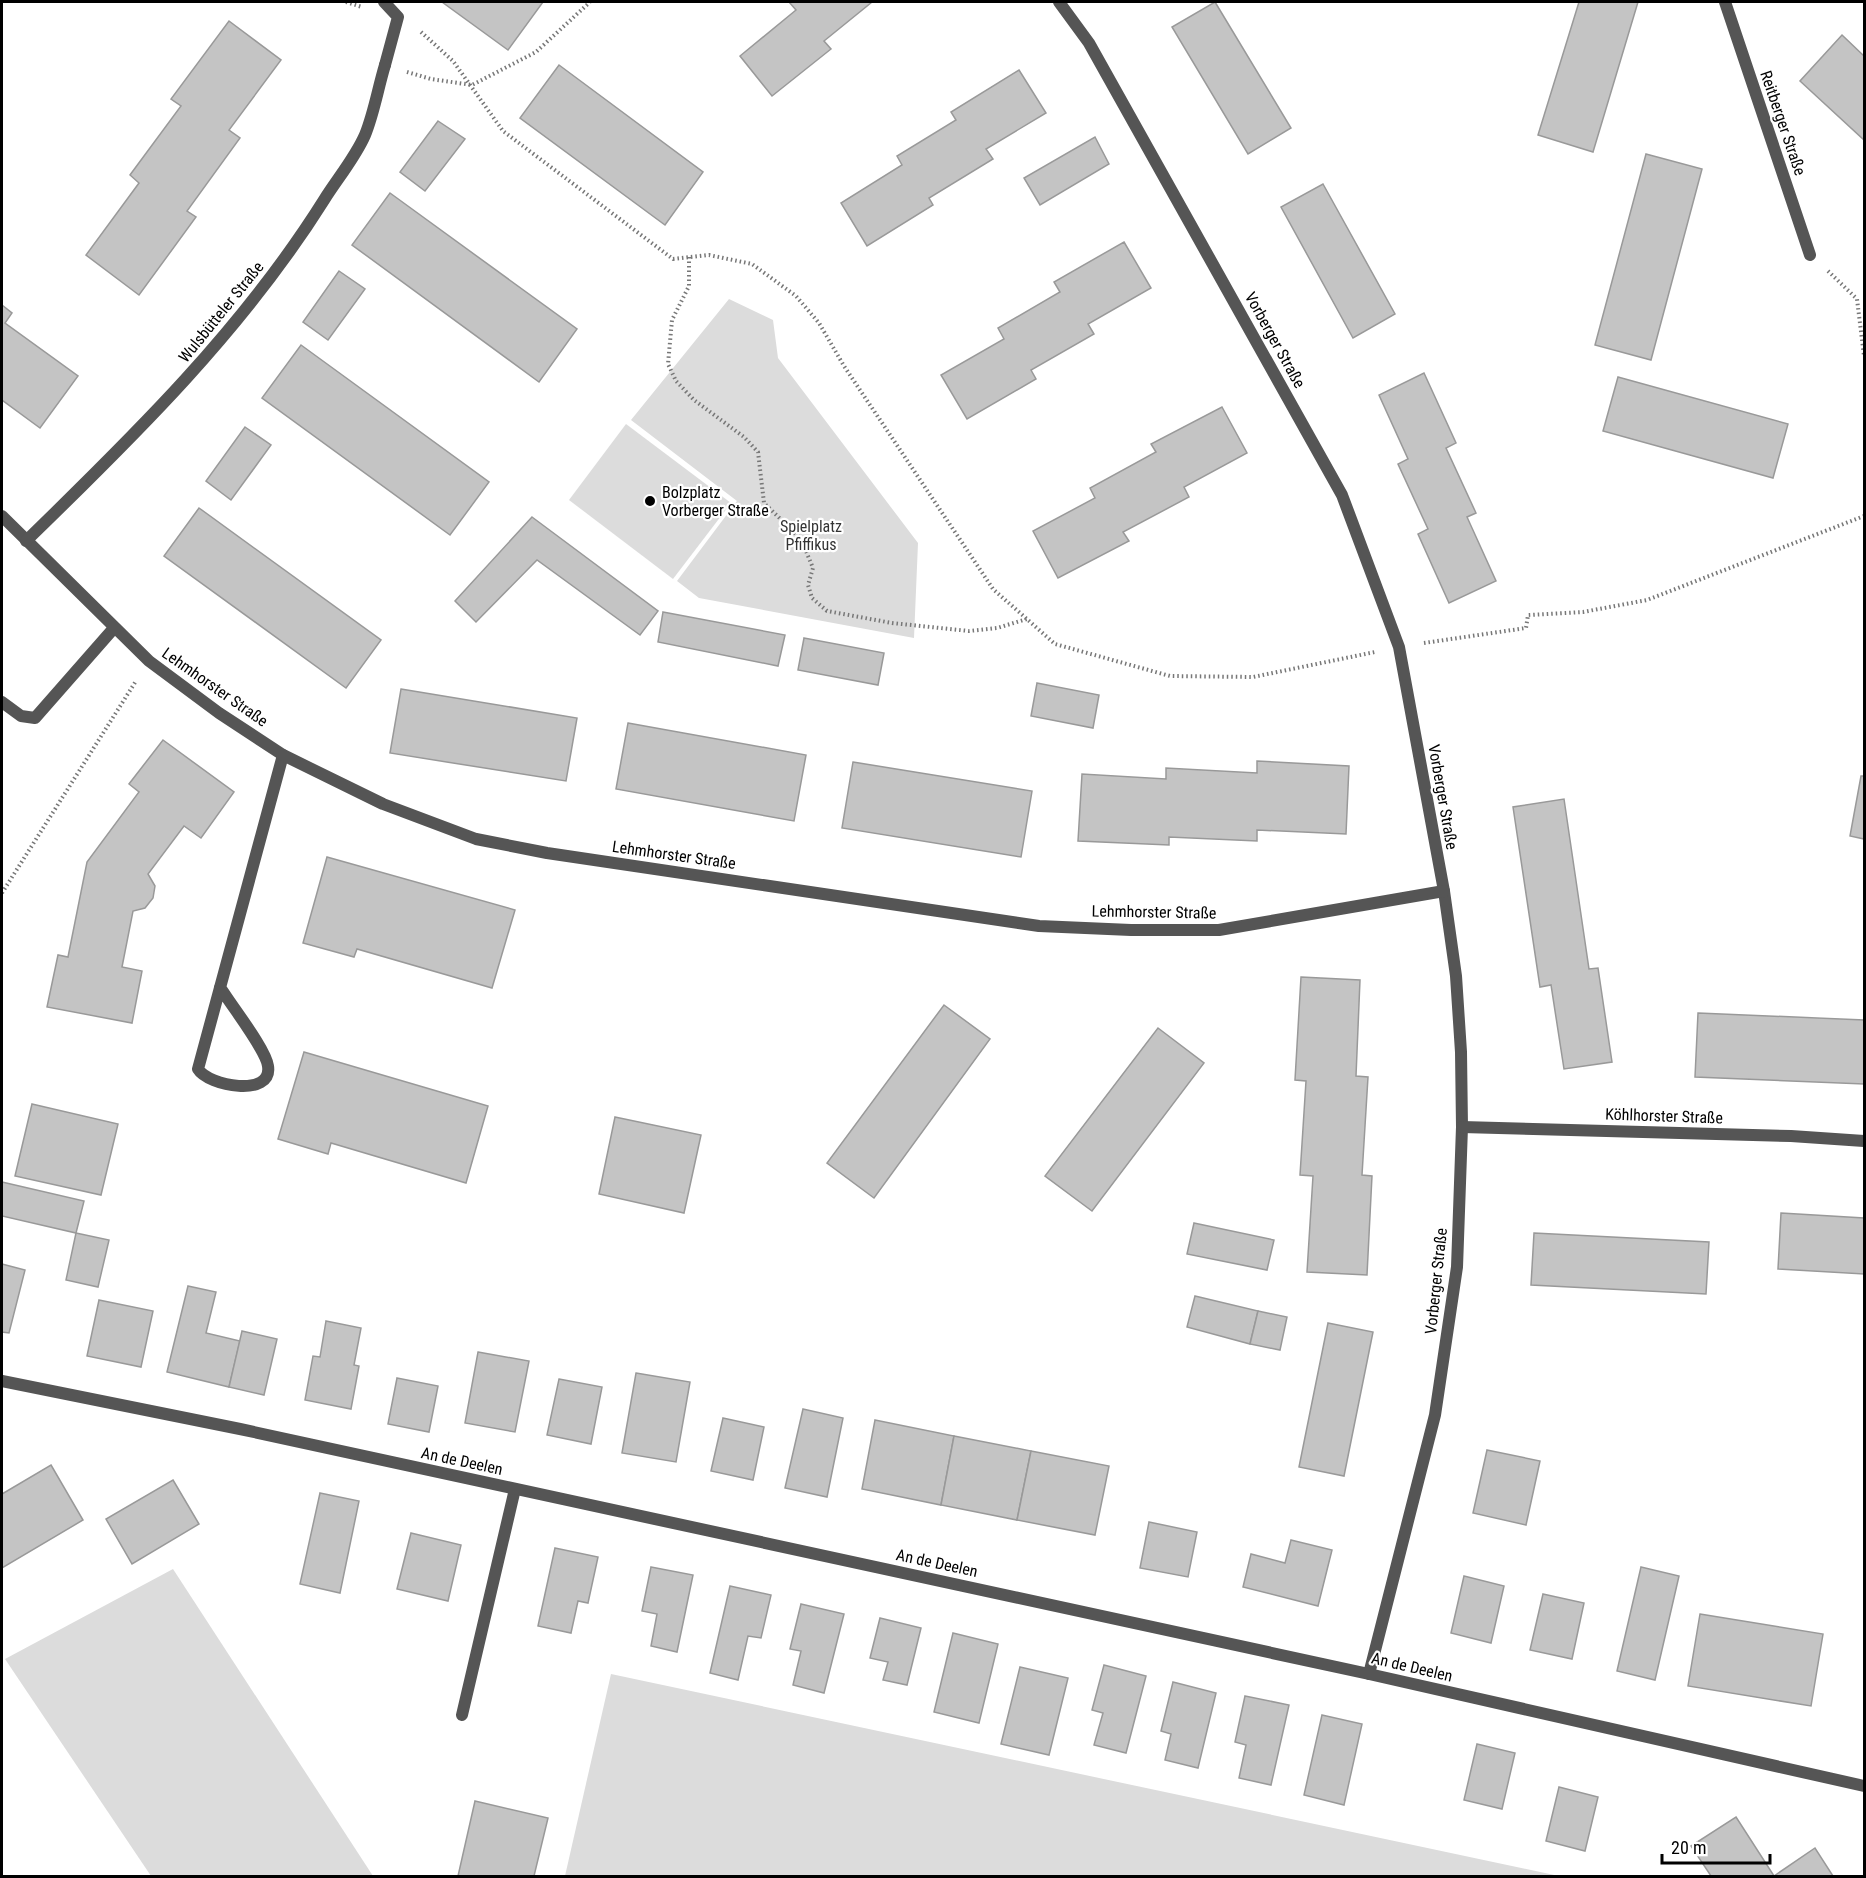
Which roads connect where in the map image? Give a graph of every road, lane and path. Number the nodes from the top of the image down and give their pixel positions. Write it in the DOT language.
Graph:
graph roads {
  1 [pos="384,2"];
  2 [pos="590,2"];
  3 [pos="1059,2"];
  4 [pos="1725,2"];
  5 [pos="399,17"];
  6 [pos="385,65"];
  7 [pos="472,85"];
  8 [pos="1810,255"];
  9 [pos="689,257"];
  10 [pos="1864,356"];
  11 [pos="2,516"];
  12 [pos="1864,516"];
  13 [pos="26,541"];
  14 [pos="1028,619"];
  15 [pos="114,628"];
  16 [pos="1399,647"];
  17 [pos="148,661"];
  18 [pos="2,702"];
  19 [pos="284,755"];
  20 [pos="1444,891"];
  21 [pos="2,893"];
  22 [pos="219,987"];
  23 [pos="1462,1127"];
  24 [pos="1864,1141"];
  25 [pos="2,1381"];
  26 [pos="515,1489"];
  27 [pos="1369,1674"];
  28 [pos="462,1715"];
  29 [pos="1864,1786"];
  1 -- 5 [label="street"];
  2 -- 7 [label="path"];
  3 -- 16 [label="street, Vorberger Straße"];
  4 -- 8 [label="street, Reitberger Straße"];
  5 -- 6 [label="street, Wulsbütteler Straße"];
  5 -- 7 [label="path"];
  6 -- 7 [label="path"];
  6 -- 13 [label="street, Wulsbütteler Straße"];
  7 -- 9 [label="path"];
  8 -- 10 [label="path"];
  9 -- 14 [label="path"];
  9 -- 14 [label="path"];
  11 -- 13 [label="street, Lehmhorster Straße"];
  12 -- 16 [label="path"];
  13 -- 15 [label="street, Lehmhorster Straße"];
  14 -- 16 [label="path"];
  15 -- 17 [label="street, Lehmhorster Straße"];
  15 -- 18 [label="street"];
  16 -- 20 [label="street, Vorberger Straße"];
  17 -- 19 [label="street, Lehmhorster Straße"];
  17 -- 21 [label="path"];
  19 -- 20 [label="street, Lehmhorster Straße"];
  19 -- 22 [label="street"];
  20 -- 23 [label="street, Vorberger Straße"];
  22 -- 22 [label="street"];
  23 -- 24 [label="street, Köhlhorster Straße"];
  23 -- 27 [label="street, Vorberger Straße"];
  25 -- 26 [label="street, An de Deelen"];
  26 -- 27 [label="street, An de Deelen"];
  26 -- 28 [label="street"];
  27 -- 29 [label="street, An de Deelen"];
}
